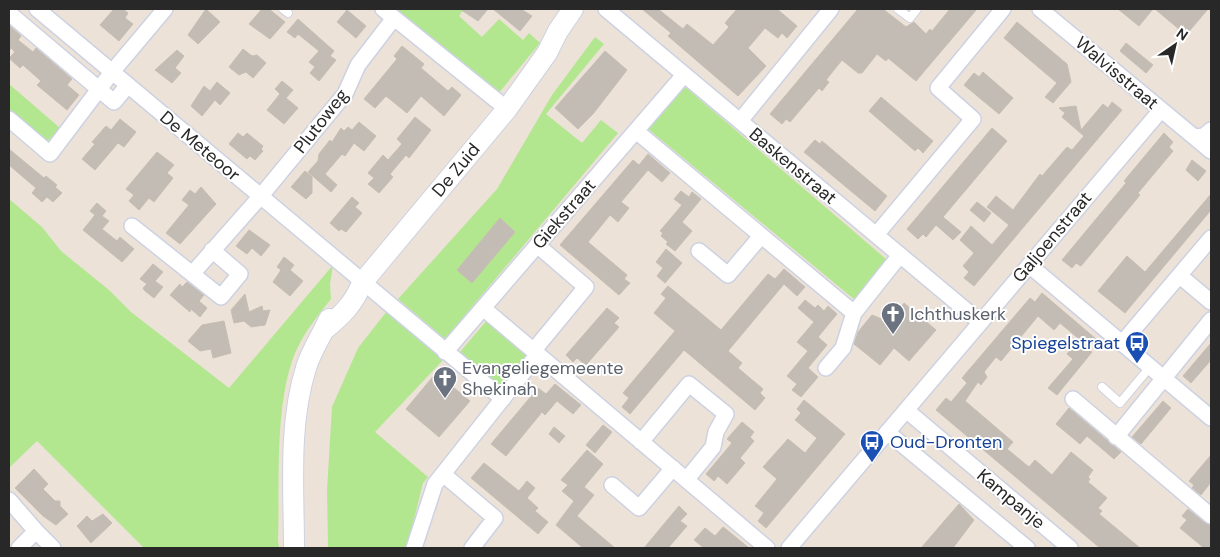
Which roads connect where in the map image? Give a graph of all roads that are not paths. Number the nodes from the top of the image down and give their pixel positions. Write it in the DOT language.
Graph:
graph roads {
  1 [pos="37,9"];
  2 [pos="165,9"];
  3 [pos="573,9"];
  4 [pos="585,9"];
  5 [pos="606,9"];
  6 [pos="831,9"];
  7 [pos="898,9"];
  8 [pos="917,9"];
  9 [pos="1003,9"];
  10 [pos="1040,9"];
  11 [pos="9,13"];
  12 [pos="389,13"];
  13 [pos="547,53"];
  14 [pos="112,72"];
  15 [pos="684,75"];
  16 [pos="128,85"];
  17 [pos="100,89"];
  18 [pos="507,109"];
  19 [pos="1161,110"];
  20 [pos="9,119"];
  21 [pos="740,121"];
  22 [pos="636,130"];
  23 [pos="1211,130"];
  24 [pos="1194,136"];
  25 [pos="1211,151"];
  26 [pos="260,197"];
  27 [pos="132,226"];
  28 [pos="876,235"];
  29 [pos="761,236"];
  30 [pos="1211,238"];
  31 [pos="537,245"];
  32 [pos="212,250"];
  33 [pos="699,251"];
  34 [pos="900,255"];
  35 [pos="1029,265"];
  36 [pos="192,274"];
  37 [pos="1180,276"];
  38 [pos="362,283"];
  39 [pos="1211,302"];
  40 [pos="484,308"];
  41 [pos="854,314"];
  42 [pos="1211,320"];
  43 [pos="980,322"];
  44 [pos="1122,343"];
  45 [pos="445,352"];
  46 [pos="536,352"];
  47 [pos="1150,367"];
  48 [pos="826,368"];
  49 [pos="1164,378"];
  50 [pos="1102,387"];
  51 [pos="503,399"];
  52 [pos="1073,399"];
  53 [pos="906,410"];
  54 [pos="1211,418"];
  55 [pos="887,432"];
  56 [pos="1116,436"];
  57 [pos="641,442"];
  58 [pos="673,468"];
  59 [pos="443,474"];
  60 [pos="687,479"];
  61 [pos="612,486"];
  62 [pos="9,500"];
  63 [pos="1210,512"];
  64 [pos="36,531"];
  65 [pos="1019,546"];
  66 [pos="19,548"];
  67 [pos="53,548"];
  68 [pos="294,548"];
  69 [pos="414,548"];
  70 [pos="472,548"];
  71 [pos="767,548"];
  72 [pos="790,548"];
  73 [pos="1070,548"];
  1 -- 14 [label="street, De Meteoor"];
  2 -- 14 [label="street"];
  3 -- 13 [label="street, De Zuid"];
  4 -- 13 [label="street, De Zuid"];
  5 -- 15 [label="street, Baskenstraat"];
  6 -- 21 [label="street"];
  7 -- 8 [label="lane"];
  9 -- 28 [label="street"];
  10 -- 19 [label="street, Walvisstraat"];
  11 -- 17 [label="street"];
  12 -- 18 [label="street"];
  12 -- 26 [label="street, Plutoweg"];
  13 -- 18 [label="street, De Zuid"];
  14 -- 16 [label="street, De Meteoor"];
  14 -- 17 [label="street"];
  15 -- 21 [label="street, Baskenstraat"];
  15 -- 22 [label="street, Giekstraat"];
  16 -- 17 [label="street"];
  16 -- 26 [label="street, De Meteoor"];
  17 -- 20 [label="street"];
  18 -- 38 [label="street, De Zuid"];
  19 -- 24 [label="street, Walvisstraat"];
  19 -- 35 [label="street, Galjoenstraat"];
  21 -- 28 [label="street, Baskenstraat"];
  22 -- 29 [label="street"];
  22 -- 31 [label="street, Giekstraat"];
  23 -- 24 [label="street"];
  24 -- 25 [label="street, Walvisstraat"];
  26 -- 32 [label="street, Plutoweg"];
  26 -- 38 [label="street, De Meteoor"];
  27 -- 36 [label="street"];
  28 -- 34 [label="street, Baskenstraat"];
  29 -- 33 [label="street"];
  29 -- 41 [label="street"];
  30 -- 37 [label="street"];
  31 -- 40 [label="street, Giekstraat"];
  31 -- 46 [label="street"];
  32 -- 36 [label="street, Plutoweg"];
  32 -- 36 [label="street"];
  34 -- 41 [label="street"];
  34 -- 43 [label="street, Baskenstraat"];
  35 -- 43 [label="street, Galjoenstraat"];
  35 -- 44 [label="street"];
  37 -- 39 [label="street"];
  37 -- 44 [label="street"];
  38 -- 45 [label="street, De Meteoor"];
  38 -- 68 [label="street, De Zuid"];
  40 -- 45 [label="street, Giekstraat"];
  40 -- 46 [label="street"];
  41 -- 48 [label="street"];
  42 -- 49 [label="street"];
  43 -- 53 [label="street, Galjoenstraat"];
  44 -- 47 [label="street"];
  45 -- 51 [label="street"];
  46 -- 51 [label="street"];
  46 -- 57 [label="street"];
  47 -- 49 [label="street"];
  47 -- 50 [label="lane"];
  49 -- 54 [label="street"];
  49 -- 56 [label="street"];
  51 -- 59 [label="street"];
  52 -- 56 [label="street"];
  53 -- 55 [label="street, Galjoenstraat"];
  53 -- 73 [label="street, Kampanje"];
  55 -- 65 [label="street, Kampanje"];
  55 -- 72 [label="street, Galjoenstraat"];
  56 -- 63 [label="street"];
  57 -- 58 [label="street"];
  57 -- 60 [label="street"];
  58 -- 60 [label="street"];
  58 -- 61 [label="street"];
  59 -- 69 [label="street"];
  59 -- 70 [label="street"];
  60 -- 71 [label="street"];
  62 -- 64 [label="street"];
  64 -- 66 [label="street"];
  64 -- 67 [label="street"];
}
